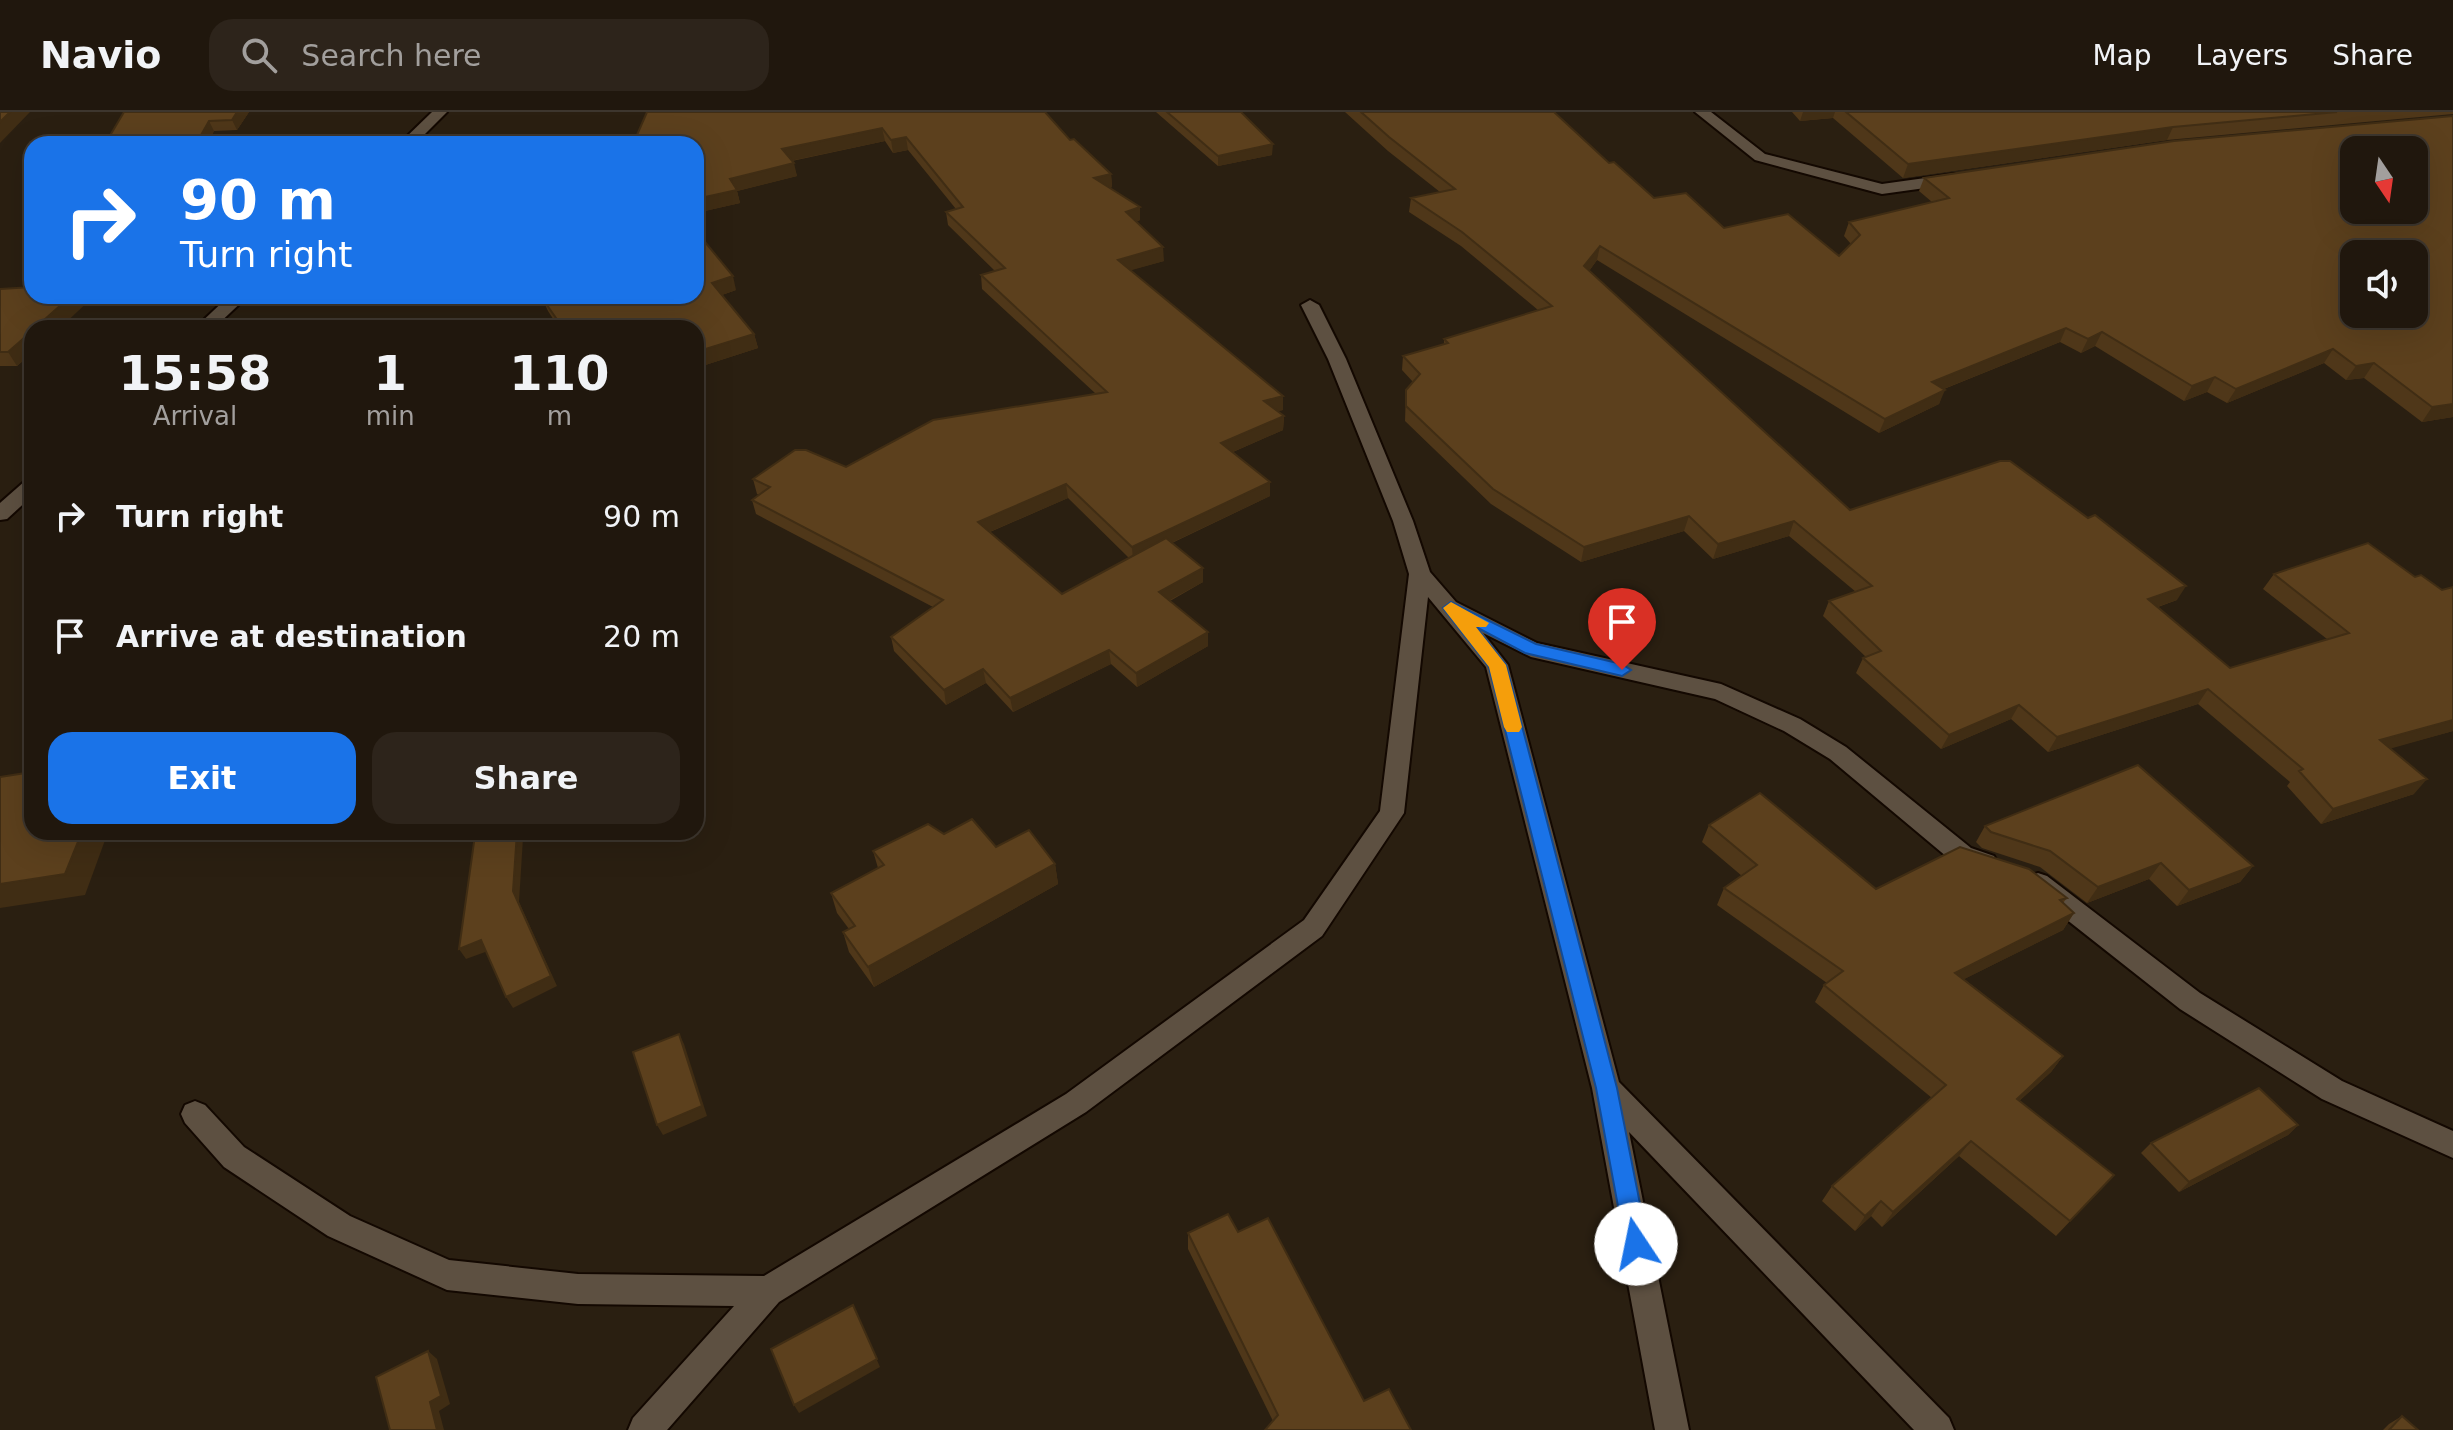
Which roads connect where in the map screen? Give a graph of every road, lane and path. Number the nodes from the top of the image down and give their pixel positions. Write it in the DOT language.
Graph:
graph roads {
  1 [pos="440,112"];
  2 [pos="1702,112"];
  3 [pos="414,136"];
  4 [pos="1976,176"];
  5 [pos="230,304"];
  6 [pos="1310,305"];
  7 [pos="213,320"];
  8 [pos="24,492"];
  9 [pos="0,514"];
  10 [pos="1420,574"];
  11 [pos="1451,608"];
  12 [pos="1606,1088"];
  13 [pos="195,1114"];
  14 [pos="2453,1145"];
  15 [pos="768,1291"];
  16 [pos="645,1430"];
  17 [pos="1672,1430"];
  18 [pos="1937,1430"];
  1 -- 3 [label="street"];
  2 -- 4 [label="street"];
  5 -- 7 [label="street"];
  6 -- 10 [label="street"];
  8 -- 9 [label="street"];
  10 -- 11 [label="street"];
  10 -- 15 [label="street"];
  11 -- 12 [label="street"];
  11 -- 14 [label="street"];
  12 -- 17 [label="street"];
  12 -- 18 [label="street"];
  13 -- 15 [label="street"];
  15 -- 16 [label="street"];
}
